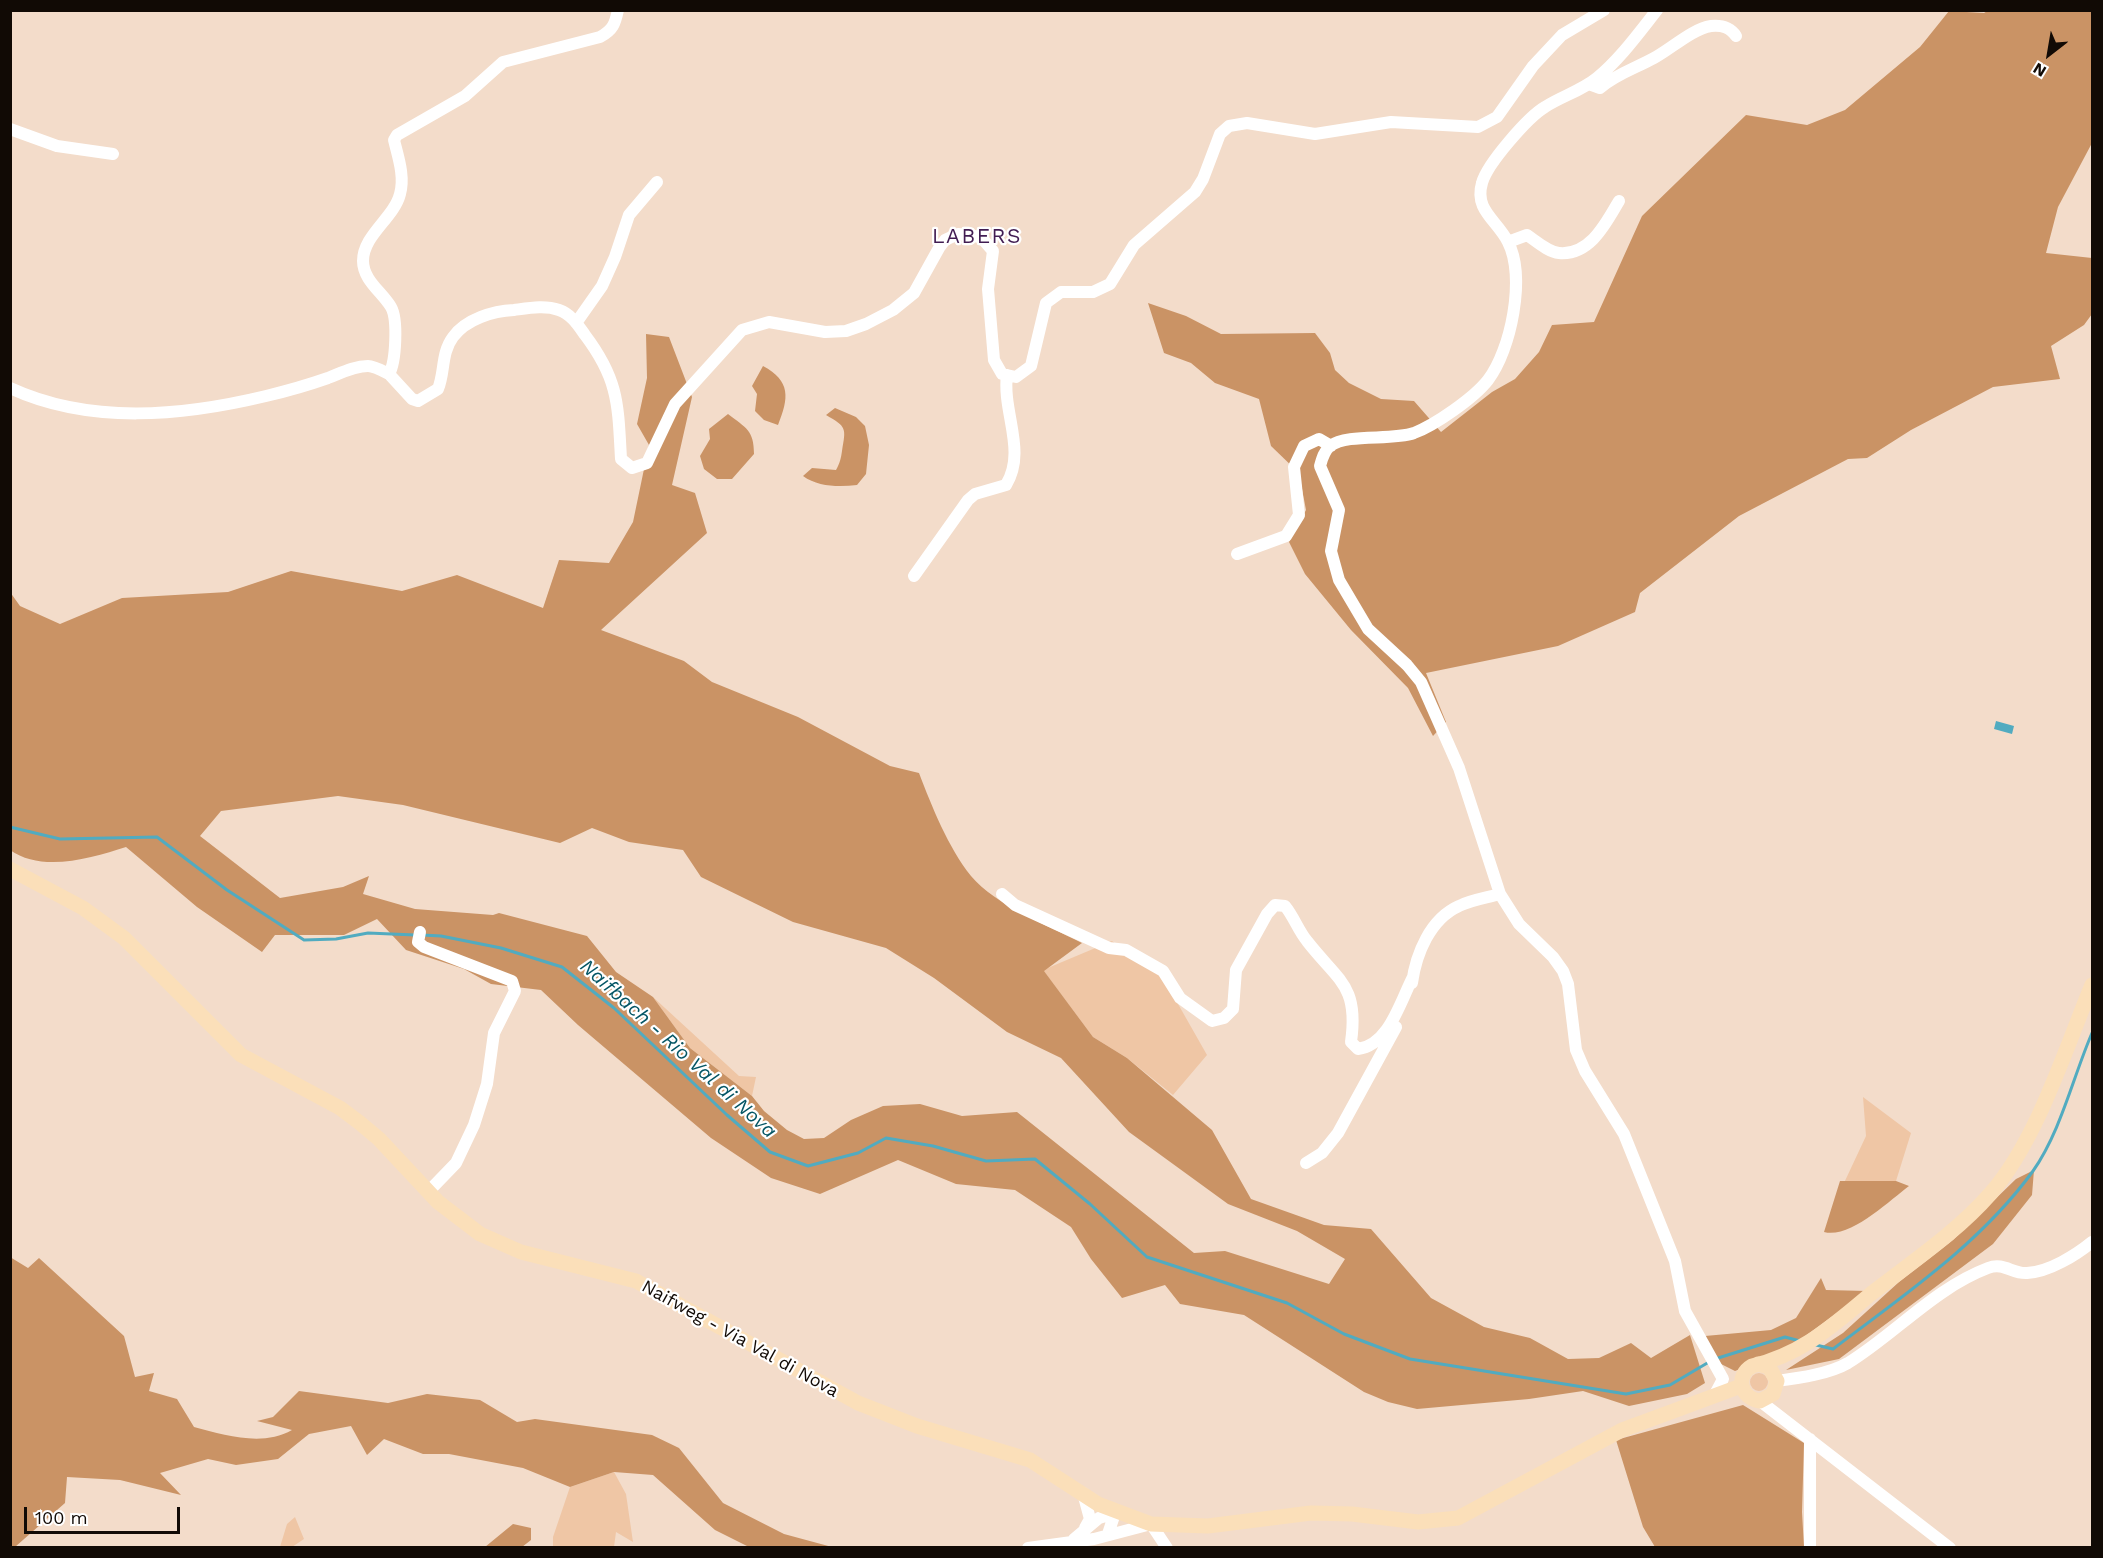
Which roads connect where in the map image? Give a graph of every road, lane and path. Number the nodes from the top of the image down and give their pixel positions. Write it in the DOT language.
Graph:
graph roads {
  1 [pos="618,10"];
  2 [pos="1604,10"];
  3 [pos="1653,11"];
  4 [pos="1736,36"];
  5 [pos="1588,84"];
  6 [pos="10,129"];
  7 [pos="113,154"];
  8 [pos="657,182"];
  9 [pos="1619,201"];
  10 [pos="1508,242"];
  11 [pos="576,323"];
  12 [pos="389,374"];
  13 [pos="1007,375"];
  14 [pos="10,388"];
  15 [pos="1331,446"];
  16 [pos="1237,554"];
  17 [pos="914,576"];
  18 [pos="10,869"];
  19 [pos="1002,894"];
  20 [pos="1500,894"];
  21 [pos="419,936"];
  22 [pos="1413,977"];
  23 [pos="2092,985"];
  24 [pos="1306,1163"];
  25 [pos="428,1192"];
  26 [pos="2092,1242"];
  27 [pos="1791,1354"];
  28 [pos="1753,1367"];
  29 [pos="1721,1374"];
  30 [pos="1776,1382"];
  31 [pos="1750,1395"];
  32 [pos="1709,1399"];
  33 [pos="1792,1424"];
  34 [pos="1810,1439"];
  35 [pos="1083,1493"];
  36 [pos="1115,1512"];
  37 [pos="1150,1524"];
  38 [pos="1108,1534"];
  39 [pos="1078,1536"];
  40 [pos="1031,1547"];
  41 [pos="1167,1548"];
  42 [pos="1810,1548"];
  43 [pos="1950,1548"];
  1 -- 12 [label="street"];
  2 -- 13 [label="street"];
  3 -- 5 [label="street"];
  4 -- 5 [label="street"];
  5 -- 10 [label="street"];
  6 -- 7 [label="street"];
  8 -- 11 [label="street"];
  9 -- 10 [label="street"];
  10 -- 15 [label="street"];
  11 -- 12 [label="street"];
  11 -- 13 [label="street"];
  12 -- 14 [label="street"];
  13 -- 17 [label="street"];
  15 -- 16 [label="street"];
  15 -- 20 [label="street"];
  18 -- 25 [label="main road, Naifweg - Via Val di Nova"];
  19 -- 22 [label="street"];
  20 -- 22 [label="street"];
  20 -- 29 [label="street"];
  21 -- 25 [label="street"];
  22 -- 24 [label="street"];
  23 -- 27 [label="main road"];
  25 -- 35 [label="main road, Naifweg - Via Val di Nova"];
  26 -- 30 [label="street"];
  27 -- 28 [label="main road"];
  27 -- 30 [label="main road"];
  28 -- 29 [label="street"];
  28 -- 30 [label="main road"];
  28 -- 31 [label="main road"];
  29 -- 31 [label="street"];
  29 -- 32 [label="street"];
  30 -- 31 [label="main road"];
  30 -- 33 [label="street"];
  31 -- 32 [label="main road, Naifweg - Via Val di Nova"];
  31 -- 33 [label="street"];
  32 -- 37 [label="main road, Naifweg - Via Val di Nova"];
  33 -- 34 [label="street"];
  34 -- 42 [label="street"];
  34 -- 43 [label="street"];
  35 -- 36 [label="main road, Naifweg - Via Val di Nova"];
  35 -- 39 [label="street"];
  36 -- 37 [label="main road, Naifweg - Via Val di Nova"];
  36 -- 38 [label="street"];
  36 -- 39 [label="street"];
  37 -- 38 [label="street"];
  37 -- 41 [label="street"];
  38 -- 39 [label="street"];
  39 -- 40 [label="street"];
}
